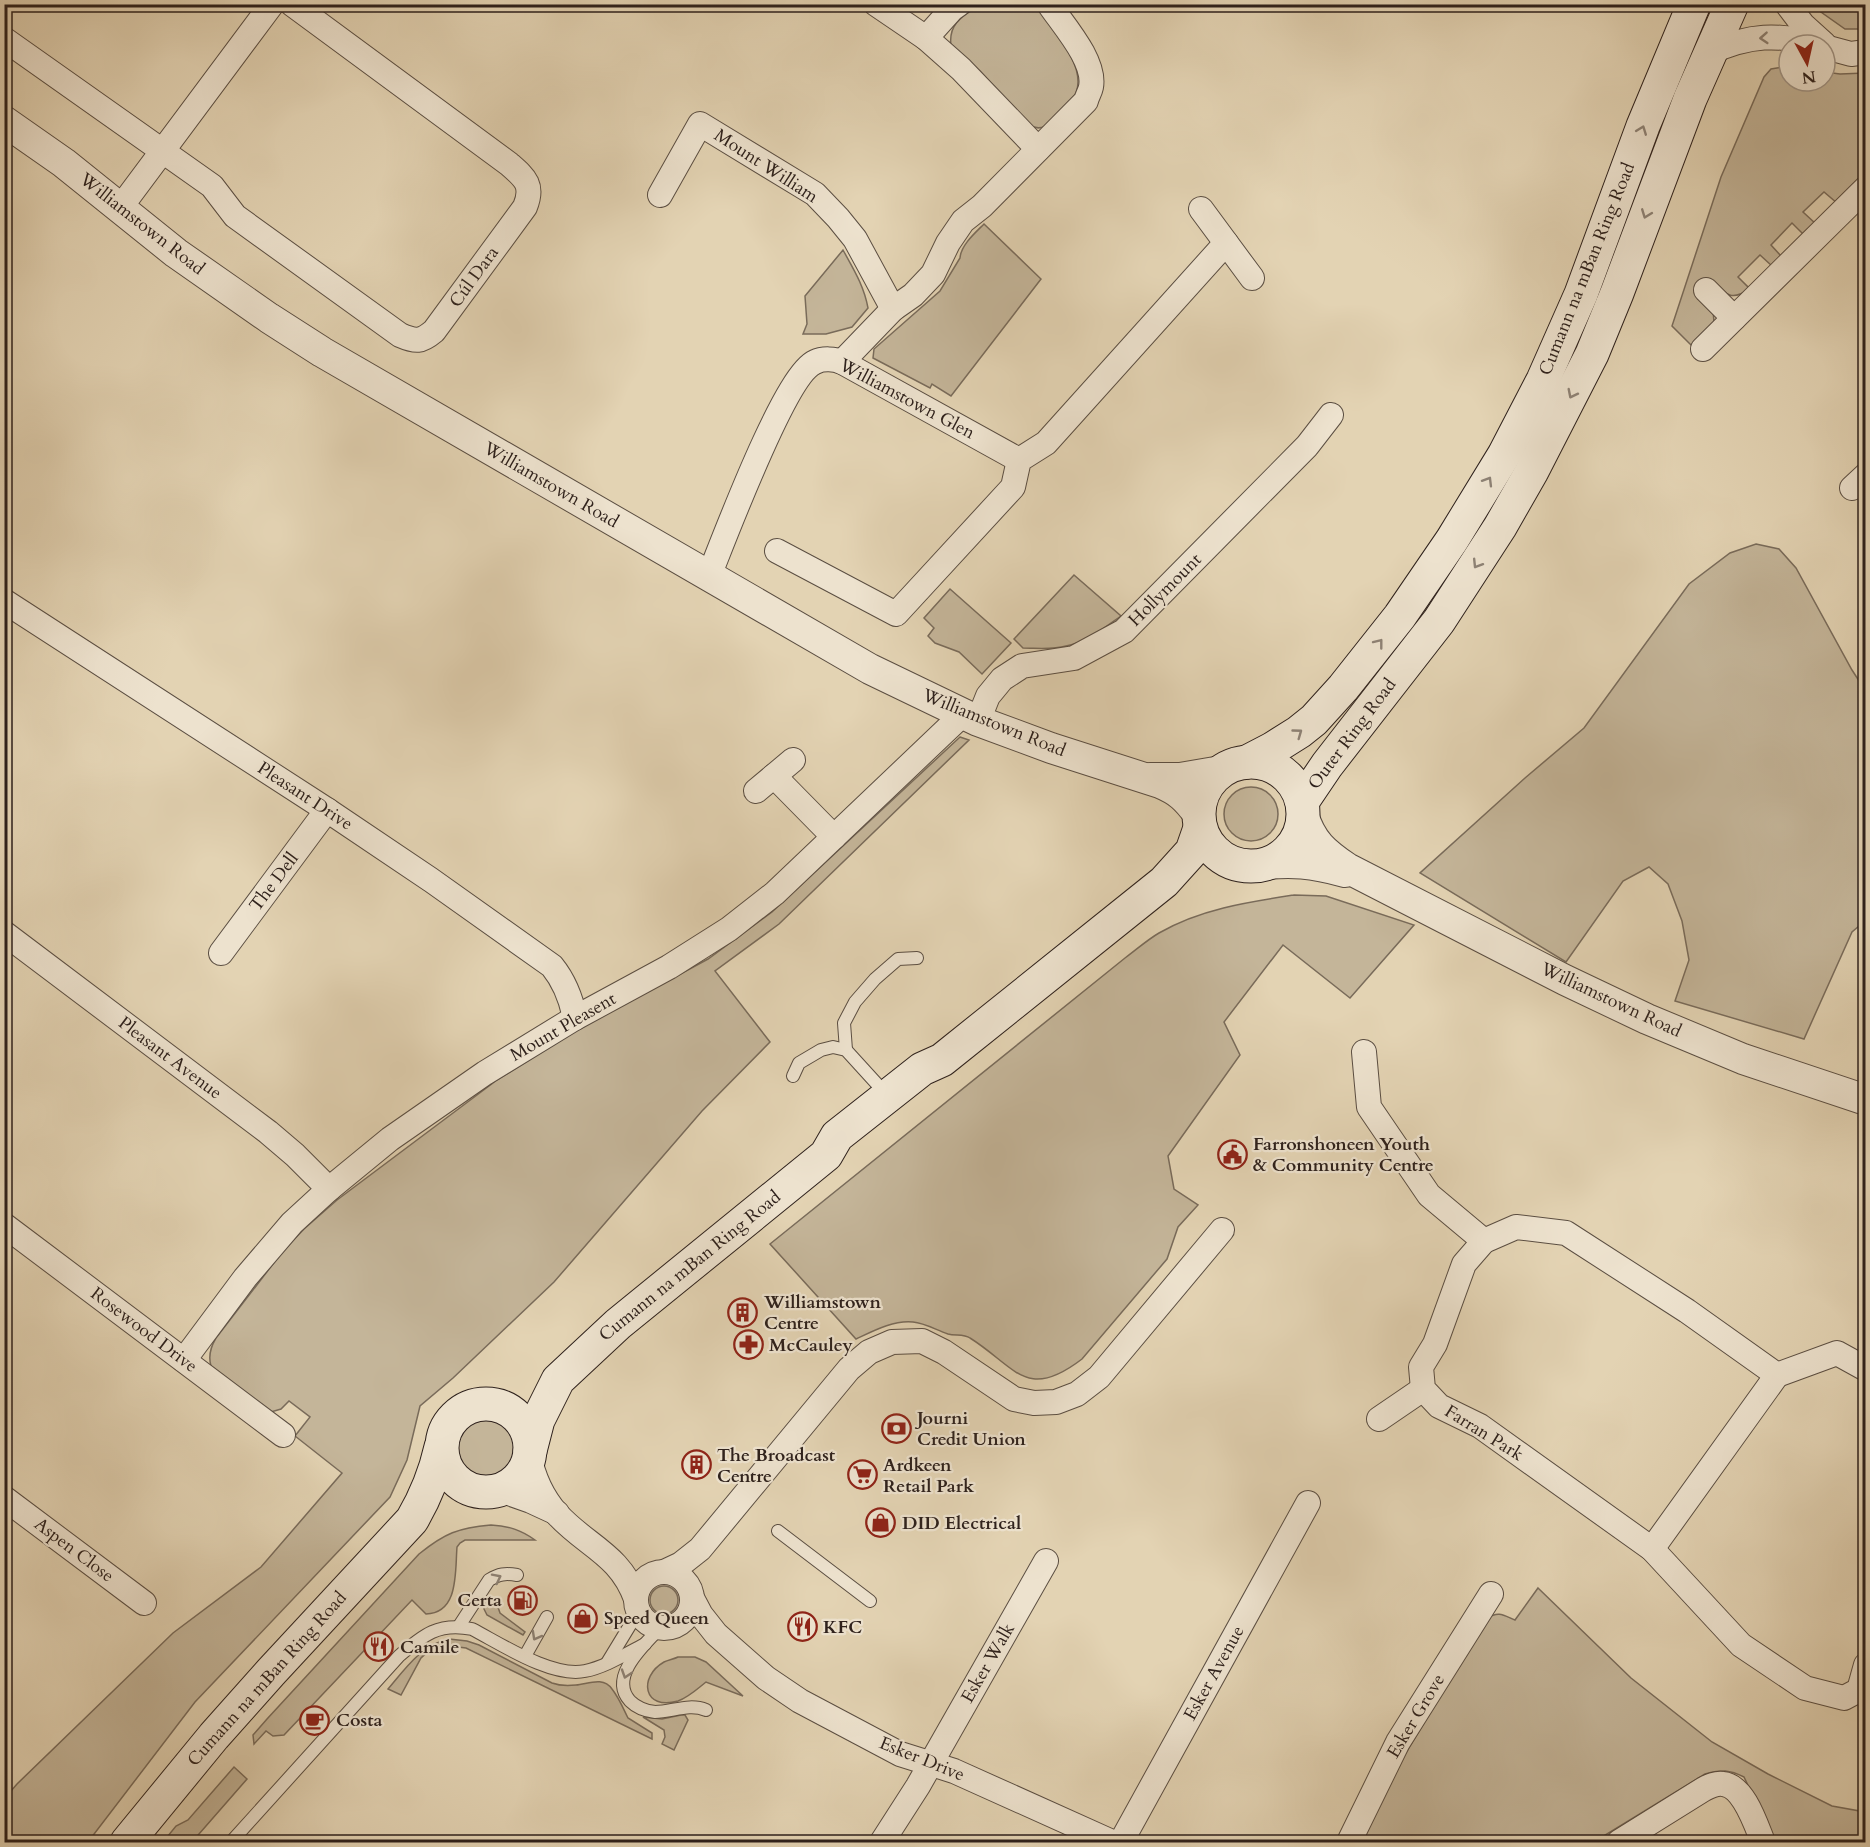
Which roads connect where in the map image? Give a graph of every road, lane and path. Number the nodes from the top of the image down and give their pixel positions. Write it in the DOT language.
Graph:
graph roads {
  1 [pos="272,4"];
  2 [pos="292,4"];
  3 [pos="876,4"];
  4 [pos="959,4"];
  5 [pos="1049,4"];
  6 [pos="1694,4"];
  7 [pos="1732,4"];
  8 [pos="1786,4"];
  9 [pos="1811,33"];
  10 [pos="1777,37"];
  11 [pos="926,38"];
  12 [pos="4,39"];
  13 [pos="1837,50"];
  14 [pos="1711,52"];
  15 [pos="1866,52"];
  16 [pos="4,122"];
  17 [pos="1038,148"];
  18 [pos="162,151"];
  19 [pos="1866,188"];
  20 [pos="660,195"];
  21 [pos="120,208"];
  22 [pos="1201,209"];
  23 [pos="1226,243"];
  24 [pos="1252,278"];
  25 [pos="1706,290"];
  26 [pos="893,309"];
  27 [pos="1734,318"];
  28 [pos="1703,349"];
  29 [pos="842,362"];
  30 [pos="1331,416"];
  31 [pos="1019,460"];
  32 [pos="777,551"];
  33 [pos="709,576"];
  34 [pos="4,601"];
  35 [pos="1404,665"];
  36 [pos="970,718"];
  37 [pos="793,760"];
  38 [pos="1234,766"];
  39 [pos="774,776"];
  40 [pos="1138,776"];
  41 [pos="756,791"];
  42 [pos="1302,808"];
  43 [pos="327,810"];
  44 [pos="1199,821"];
  45 [pos="834,837"];
  46 [pos="1251,865"];
  47 [pos="1365,879"];
  48 [pos="1134,907"];
  49 [pos="4,933"];
  50 [pos="221,953"];
  51 [pos="917,958"];
  52 [pos="575,1018"];
  53 [pos="846,1050"];
  54 [pos="1365,1052"];
  55 [pos="942,1060"];
  56 [pos="793,1076"];
  57 [pos="888,1096"];
  58 [pos="1866,1100"];
  59 [pos="825,1155"];
  60 [pos="329,1189"];
  61 [pos="4,1225"];
  62 [pos="1222,1230"];
  63 [pos="1484,1241"];
  64 [pos="184,1360"];
  65 [pos="1866,1369"];
  66 [pos="1777,1375"];
  67 [pos="558,1380"];
  68 [pos="1423,1389"];
  69 [pos="482,1404"];
  70 [pos="1379,1419"];
  71 [pos="283,1436"];
  72 [pos="441,1447"];
  73 [pos="529,1453"];
  74 [pos="494,1491"];
  75 [pos="4,1498"];
  76 [pos="1308,1503"];
  77 [pos="557,1513"];
  78 [pos="412,1520"];
  79 [pos="778,1532"];
  80 [pos="700,1549"];
  81 [pos="1652,1549"];
  82 [pos="1046,1561"];
  83 [pos="615,1562"];
  84 [pos="660,1573"];
  85 [pos="517,1575"];
  86 [pos="691,1593"];
  87 [pos="1491,1594"];
  88 [pos="870,1602"];
  89 [pos="144,1603"];
  90 [pos="637,1605"];
  91 [pos="547,1617"];
  92 [pos="459,1626"];
  93 [pos="660,1632"];
  94 [pos="716,1634"];
  95 [pos="525,1656"];
  96 [pos="606,1664"];
  97 [pos="1866,1665"];
  98 [pos="705,1710"];
  99 [pos="930,1765"];
  100 [pos="127,1842"];
  101 [pos="231,1842"];
  102 [pos="882,1842"];
  103 [pos="1112,1842"];
  104 [pos="1120,1842"];
  105 [pos="1349,1842"];
  106 [pos="1619,1842"];
  107 [pos="1763,1842"];
  1 -- 18 [label="street"];
  2 -- 18 [label="street, Cúl Dara"];
  3 -- 11 [label="street"];
  4 -- 11 [label="street"];
  5 -- 17 [label="street"];
  38 -- 6 [label="main road, Cumann na mBan Ring Road, one-way"];
  7 -- 14 [label="main road, Cumann na mBan Ring Road"];
  8 -- 9 [label="street"];
  10 -- 14 [label="street, one-way"];
  11 -- 17 [label="street"];
  12 -- 18 [label="street, Cúl Dara"];
  13 -- 15 [label="street"];
  14 -- 35 [label="main road, Cumann na mBan Ring Road, one-way"];
  16 -- 21 [label="street, Williamstown Road"];
  17 -- 26 [label="street"];
  18 -- 21 [label="street"];
  19 -- 27 [label="street"];
  20 -- 26 [label="street, Mount William"];
  21 -- 33 [label="street, Williamstown Road"];
  22 -- 23 [label="street"];
  23 -- 24 [label="street"];
  23 -- 31 [label="street"];
  25 -- 27 [label="street"];
  26 -- 29 [label="street"];
  27 -- 28 [label="street"];
  29 -- 31 [label="street, Williamstown Glen"];
  29 -- 33 [label="street, Williamstown Glen"];
  30 -- 36 [label="street, Hollymount"];
  31 -- 32 [label="street"];
  33 -- 36 [label="street, Williamstown Road"];
  34 -- 43 [label="street, Pleasant Drive"];
  35 -- 42 [label="main road, Outer Ring Road"];
  36 -- 40 [label="street, Williamstown Road"];
  36 -- 45 [label="street, Mount Pleasent"];
  37 -- 39 [label="street"];
  38 -- 40 [label="street, Williamstown Road"];
  38 -- 42 [label="main road"];
  38 -- 44 [label="main road"];
  39 -- 41 [label="street"];
  39 -- 45 [label="street"];
  40 -- 44 [label="street, Williamstown Road"];
  42 -- 46 [label="main road"];
  42 -- 47 [label="street"];
  43 -- 50 [label="street, The Dell"];
  43 -- 52 [label="street, Pleasant Drive"];
  44 -- 46 [label="main road"];
  44 -- 48 [label="main road, Cumann na mBan Ring Road"];
  45 -- 52 [label="street, Mount Pleasent"];
  46 -- 47 [label="street"];
  46 -- 48 [label="main road, Cumann na mBan Ring Road"];
  47 -- 58 [label="street, Williamstown Road"];
  48 -- 55 [label="main road, Cumann na mBan Ring Road"];
  49 -- 60 [label="street, Pleasant Avenue"];
  51 -- 53 [label="lane"];
  52 -- 60 [label="street, Mount Pleasent"];
  53 -- 56 [label="lane"];
  53 -- 57 [label="lane"];
  54 -- 63 [label="street"];
  55 -- 57 [label="main road, Cumann na mBan Ring Road"];
  55 -- 59 [label="main road, Cumann na mBan Ring Road"];
  57 -- 59 [label="main road, Cumann na mBan Ring Road"];
  59 -- 67 [label="main road, Cumann na mBan Ring Road"];
  60 -- 64 [label="street, Mount Pleasent"];
  61 -- 64 [label="street, Rosewood Drive"];
  62 -- 80 [label="street"];
  63 -- 66 [label="street"];
  63 -- 68 [label="street"];
  64 -- 71 [label="street, Rosewood Drive"];
  65 -- 66 [label="street"];
  66 -- 81 [label="street"];
  67 -- 69 [label="main road, Cumann na mBan Ring Road"];
  67 -- 73 [label="main road, Cumann na mBan Ring Road"];
  68 -- 70 [label="street"];
  68 -- 81 [label="street, Farran Park"];
  69 -- 72 [label="main road"];
  69 -- 73 [label="main road"];
  72 -- 74 [label="main road"];
  72 -- 78 [label="main road, Cumann na mBan Ring Road"];
  73 -- 74 [label="main road"];
  73 -- 77 [label="street"];
  74 -- 77 [label="street"];
  74 -- 78 [label="main road, Cumann na mBan Ring Road"];
  75 -- 89 [label="street, Aspen Close"];
  76 -- 104 [label="street, Esker Avenue"];
  77 -- 83 [label="street"];
  78 -- 100 [label="main road, Cumann na mBan Ring Road"];
  79 -- 88 [label="lane"];
  80 -- 84 [label="street"];
  80 -- 86 [label="street"];
  81 -- 97 [label="street, Farran Park"];
  82 -- 99 [label="street, Esker Walk"];
  83 -- 84 [label="street"];
  83 -- 90 [label="street"];
  84 -- 86 [label="street"];
  84 -- 90 [label="street"];
  92 -- 85 [label="lane, one-way"];
  86 -- 93 [label="street"];
  86 -- 94 [label="street, Esker Drive"];
  87 -- 105 [label="street, Esker Grove"];
  90 -- 93 [label="street"];
  90 -- 96 [label="lane"];
  91 -- 95 [label="lane, one-way"];
  92 -- 95 [label="lane"];
  92 -- 101 [label="lane"];
  93 -- 94 [label="street, Esker Drive"];
  93 -- 96 [label="lane"];
  93 -- 98 [label="lane, one-way"];
  94 -- 99 [label="street, Esker Drive"];
  95 -- 96 [label="lane"];
  99 -- 102 [label="street, Esker Walk"];
  99 -- 103 [label="street, Esker Drive"];
  106 -- 107 [label="street"];
}
